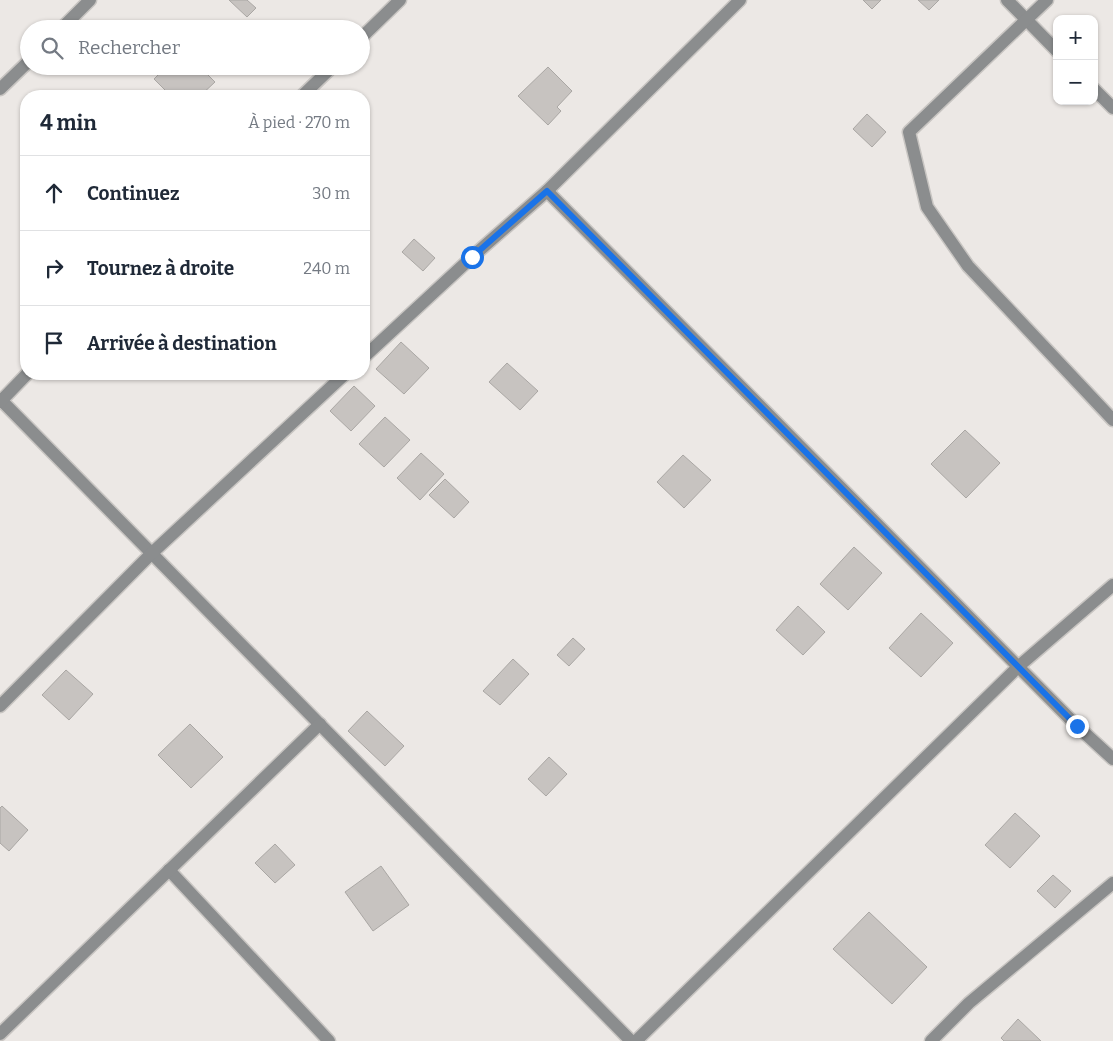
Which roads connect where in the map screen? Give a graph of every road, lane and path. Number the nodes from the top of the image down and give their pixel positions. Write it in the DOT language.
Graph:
graph roads {
  1 [pos="90,0"];
  2 [pos="400,0"];
  3 [pos="740,0"];
  4 [pos="1007,0"];
  5 [pos="1047,0"];
  6 [pos="1026,19"];
  7 [pos="70,20"];
  8 [pos="370,29"];
  9 [pos="1053,47"];
  10 [pos="20,70"];
  11 [pos="324,75"];
  12 [pos="0,89"];
  13 [pos="308,90"];
  14 [pos="1098,93"];
  15 [pos="1113,108"];
  16 [pos="547,191"];
  17 [pos="370,351"];
  18 [pos="21,380"];
  19 [pos="339,380"];
  20 [pos="0,400"];
  21 [pos="1113,420"];
  22 [pos="152,552"];
  23 [pos="1113,585"];
  24 [pos="1019,666"];
  25 [pos="0,706"];
  26 [pos="320,724"];
  27 [pos="1113,759"];
  28 [pos="169,870"];
  29 [pos="1113,883"];
  30 [pos="0,1034"];
  31 [pos="329,1041"];
  32 [pos="632,1041"];
  33 [pos="636,1041"];
  34 [pos="931,1041"];
  1 -- 7 [label="street"];
  2 -- 8 [label="street"];
  3 -- 16 [label="street"];
  4 -- 6 [label="street"];
  5 -- 6 [label="street"];
  6 -- 9 [label="street"];
  6 -- 21 [label="street"];
  10 -- 12 [label="street"];
  11 -- 13 [label="street"];
  14 -- 15 [label="street"];
  16 -- 17 [label="street"];
  16 -- 24 [label="street"];
  18 -- 20 [label="street"];
  19 -- 22 [label="street"];
  20 -- 22 [label="street"];
  22 -- 25 [label="street"];
  22 -- 26 [label="street"];
  23 -- 24 [label="street"];
  24 -- 27 [label="street"];
  24 -- 33 [label="street"];
  26 -- 28 [label="street"];
  26 -- 32 [label="street"];
  28 -- 30 [label="street"];
  28 -- 31 [label="street"];
  29 -- 34 [label="street"];
}
